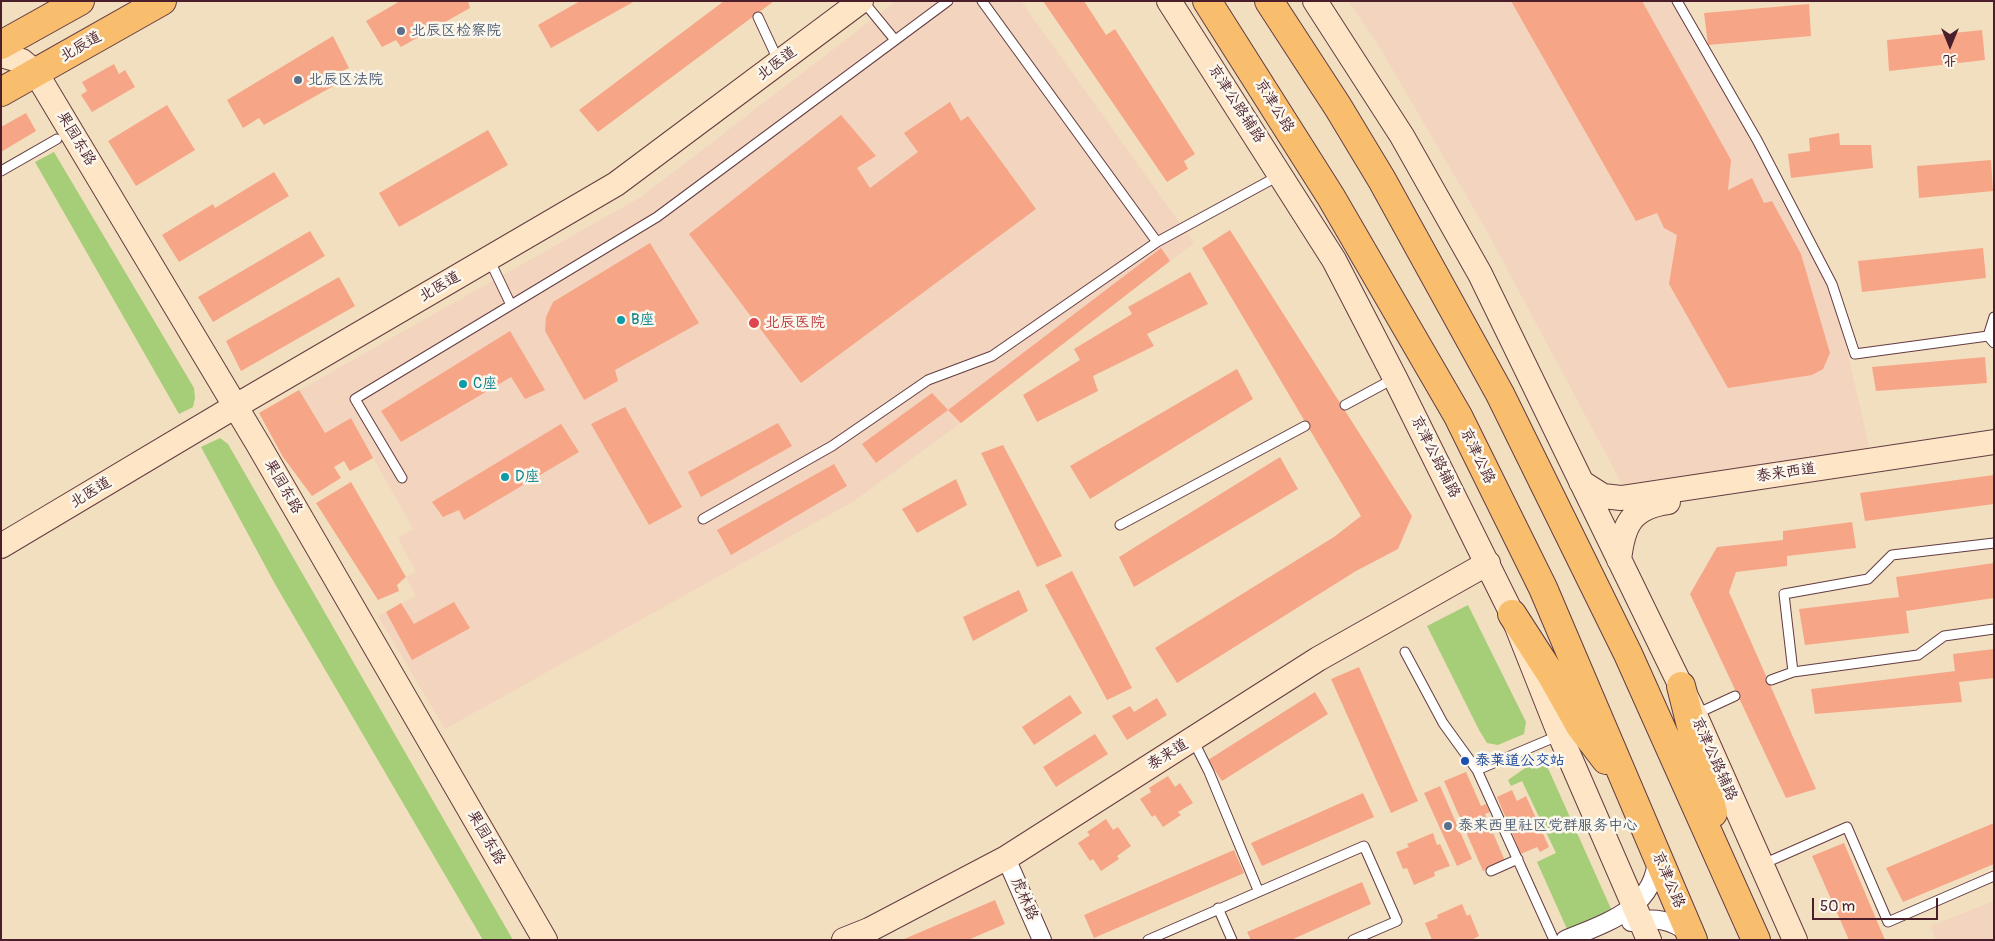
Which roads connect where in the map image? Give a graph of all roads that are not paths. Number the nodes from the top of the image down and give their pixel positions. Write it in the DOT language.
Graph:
graph roads {
  1 [pos="80,1"];
  2 [pos="162,1"];
  3 [pos="862,1"];
  4 [pos="948,1"];
  5 [pos="982,1"];
  6 [pos="1169,1"];
  7 [pos="1207,1"];
  8 [pos="1269,1"];
  9 [pos="1315,1"];
  10 [pos="1677,1"];
  11 [pos="758,17"];
  12 [pos="895,40"];
  13 [pos="1,45"];
  14 [pos="1,55"];
  15 [pos="779,62"];
  16 [pos="15,79"];
  17 [pos="58,139"];
  18 [pos="1,171"];
  19 [pos="1281,174"];
  20 [pos="1157,242"];
  21 [pos="488,259"];
  22 [pos="511,305"];
  23 [pos="1994,317"];
  24 [pos="1991,340"];
  25 [pos="1395,378"];
  26 [pos="1345,405"];
  27 [pos="230,410"];
  28 [pos="1304,426"];
  29 [pos="1994,442"];
  30 [pos="1994,456"];
  31 [pos="402,478"];
  32 [pos="1582,482"];
  33 [pos="703,519"];
  34 [pos="1120,525"];
  35 [pos="1994,543"];
  36 [pos="1,546"];
  37 [pos="1619,560"];
  38 [pos="1488,563"];
  39 [pos="1512,614"];
  40 [pos="1994,629"];
  41 [pos="1405,652"];
  42 [pos="1793,672"];
  43 [pos="1771,680"];
  44 [pos="1681,686"];
  45 [pos="1735,696"];
  46 [pos="1695,715"];
  47 [pos="1560,735"];
  48 [pos="1193,740"];
  49 [pos="1477,770"];
  50 [pos="1631,797"];
  51 [pos="1657,855"];
  52 [pos="1006,858"];
  53 [pos="1518,860"];
  54 [pos="1760,865"];
  55 [pos="1725,868"];
  56 [pos="1491,871"];
  57 [pos="1994,876"];
  58 [pos="1258,890"];
  59 [pos="1218,908"];
  60 [pos="1641,922"];
  61 [pos="1692,937"];
  62 [pos="528,940"];
  63 [pos="545,940"];
  64 [pos="844,940"];
  65 [pos="1042,940"];
  66 [pos="1148,940"];
  67 [pos="1232,940"];
  68 [pos="1353,940"];
  69 [pos="1554,940"];
  70 [pos="1565,940"];
  71 [pos="1584,940"];
  72 [pos="1756,940"];
  73 [pos="1795,940"];
  1 -- 13 [label="main road"];
  2 -- 16 [label="main road, 北辰道"];
  3 -- 12 [label="lane"];
  3 -- 15 [label="street, 北医道"];
  4 -- 12 [label="lane"];
  5 -- 20 [label="lane"];
  6 -- 19 [label="street, 京津公路辅路"];
  7 -- 50 [label="main road, 京津公路"];
  8 -- 55 [label="main road"];
  9 -- 32 [label="street, 京津公路辅路"];
  10 -- 24 [label="lane"];
  11 -- 15 [label="lane"];
  12 -- 22 [label="lane"];
  14 -- 16 [label="street, 果园东路"];
  15 -- 21 [label="street, 北医道"];
  16 -- 17 [label="street, 果园东路"];
  16 -- 27 [label="street, 果园东路"];
  17 -- 18 [label="lane"];
  17 -- 27 [label="street, 果园东路"];
  19 -- 20 [label="lane"];
  19 -- 25 [label="street, 京津公路辅路"];
  20 -- 33 [label="lane"];
  21 -- 22 [label="lane"];
  21 -- 27 [label="street, 北医道"];
  22 -- 31 [label="lane"];
  23 -- 24 [label="lane"];
  25 -- 26 [label="lane"];
  25 -- 38 [label="street, 京津公路辅路"];
  27 -- 36 [label="street, 北医道"];
  27 -- 62 [label="street, 果园东路"];
  27 -- 63 [label="street, 果园东路"];
  28 -- 34 [label="lane"];
  29 -- 32 [label="street, 泰来西道"];
  30 -- 37 [label="street, 泰来西道"];
  32 -- 37 [label="street, 京津公路辅路"];
  35 -- 42 [label="lane"];
  37 -- 44 [label="street, 京津公路辅路"];
  38 -- 39 [label="street, 京津公路辅路"];
  38 -- 48 [label="street, 泰来道"];
  39 -- 47 [label="street, 京津公路辅路"];
  39 -- 50 [label="main road"];
  40 -- 42 [label="lane"];
  41 -- 49 [label="lane"];
  42 -- 43 [label="lane"];
  44 -- 46 [label="street, 京津公路辅路"];
  44 -- 55 [label="main road"];
  45 -- 46 [label="lane"];
  46 -- 54 [label="street, 京津公路辅路"];
  47 -- 49 [label="lane"];
  47 -- 60 [label="street, 京津公路辅路"];
  48 -- 52 [label="street, 泰来道"];
  48 -- 58 [label="lane"];
  49 -- 53 [label="lane"];
  50 -- 51 [label="main road, 京津公路"];
  51 -- 60 [label="street"];
  51 -- 61 [label="main road, 京津公路"];
  52 -- 64 [label="street, 泰来道"];
  52 -- 65 [label="street, 虎林路"];
  53 -- 56 [label="lane"];
  53 -- 69 [label="lane"];
  54 -- 57 [label="lane"];
  54 -- 73 [label="street, 京津公路辅路"];
  55 -- 72 [label="main road"];
  58 -- 59 [label="lane"];
  58 -- 68 [label="lane"];
  59 -- 66 [label="lane"];
  59 -- 67 [label="lane"];
  60 -- 61 [label="street"];
  60 -- 70 [label="street"];
  60 -- 71 [label="street"];
}
